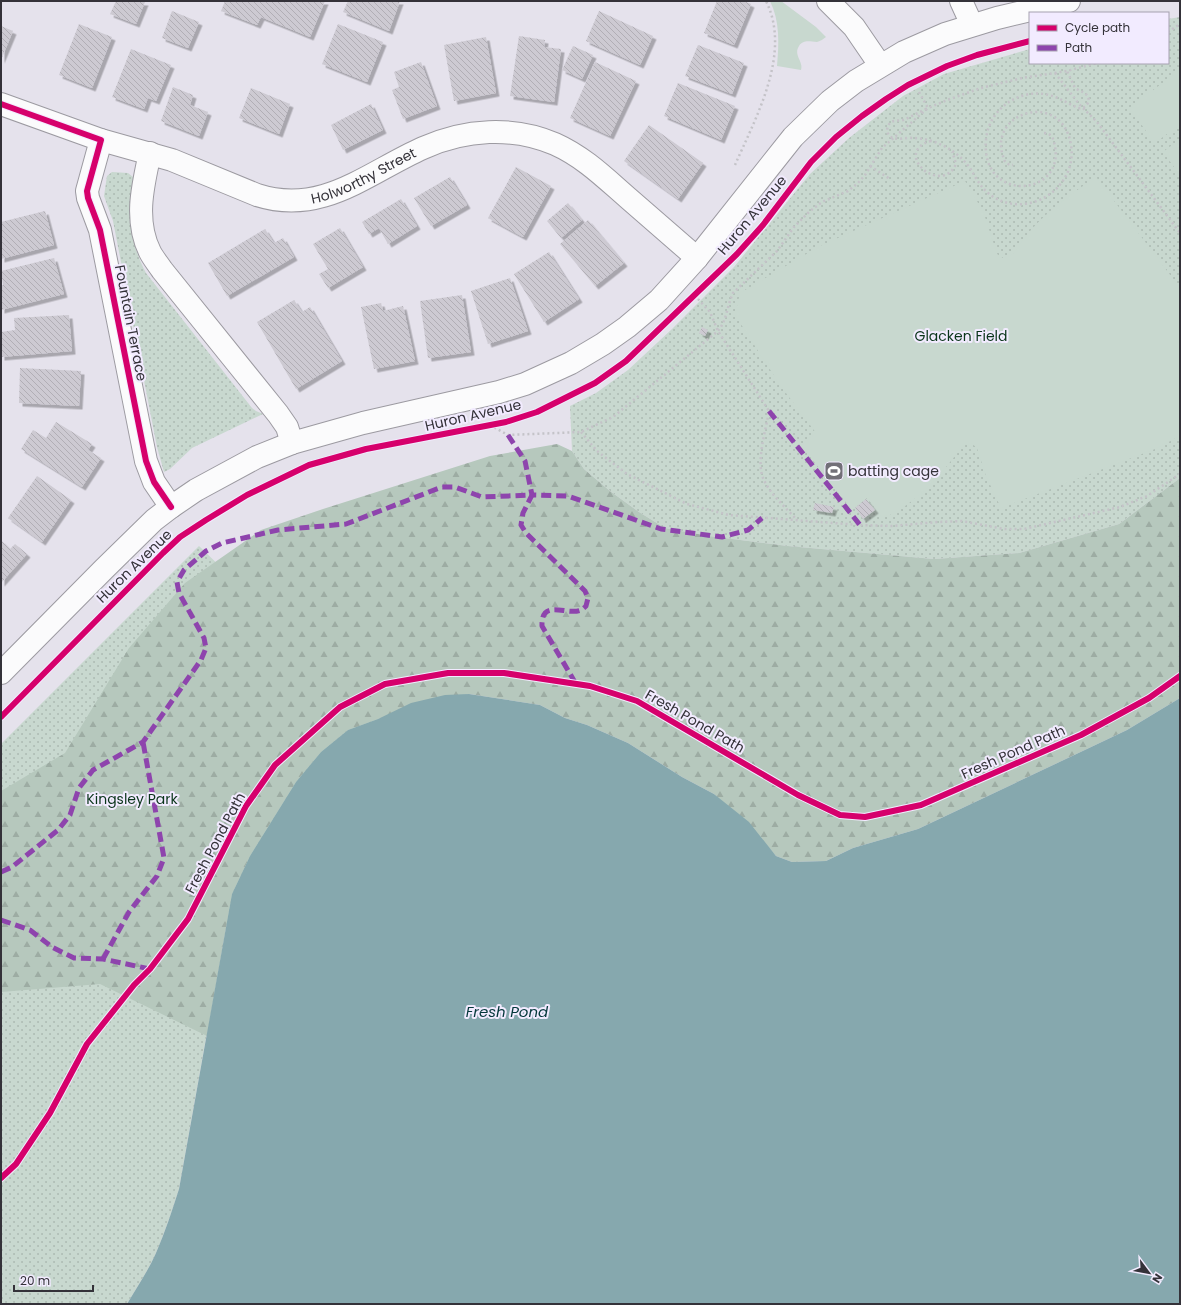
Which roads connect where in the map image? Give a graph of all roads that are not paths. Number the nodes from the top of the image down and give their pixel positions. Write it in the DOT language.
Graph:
graph roads {
  1 [pos="828,1"];
  2 [pos="961,1"];
  3 [pos="1069,1"];
  4 [pos="972,25"];
  5 [pos="880,65"];
  6 [pos="1,104"];
  7 [pos="102,140"];
  8 [pos="150,153"];
  9 [pos="696,258"];
  10 [pos="292,442"];
  11 [pos="171,507"];
  12 [pos="1,673"];
  1 -- 5 [label="street"];
  2 -- 4 [label="street"];
  3 -- 4 [label="street, Huron Avenue"];
  4 -- 5 [label="street, Huron Avenue"];
  5 -- 9 [label="street, Huron Avenue"];
  6 -- 7 [label="street, Holworthy Street"];
  7 -- 8 [label="street, Holworthy Street"];
  7 -- 11 [label="street, Fountain Terrace"];
  8 -- 9 [label="street, Holworthy Street"];
  8 -- 10 [label="street"];
  9 -- 10 [label="street, Huron Avenue"];
  10 -- 11 [label="street, Huron Avenue"];
  11 -- 12 [label="street, Huron Avenue"];
}
